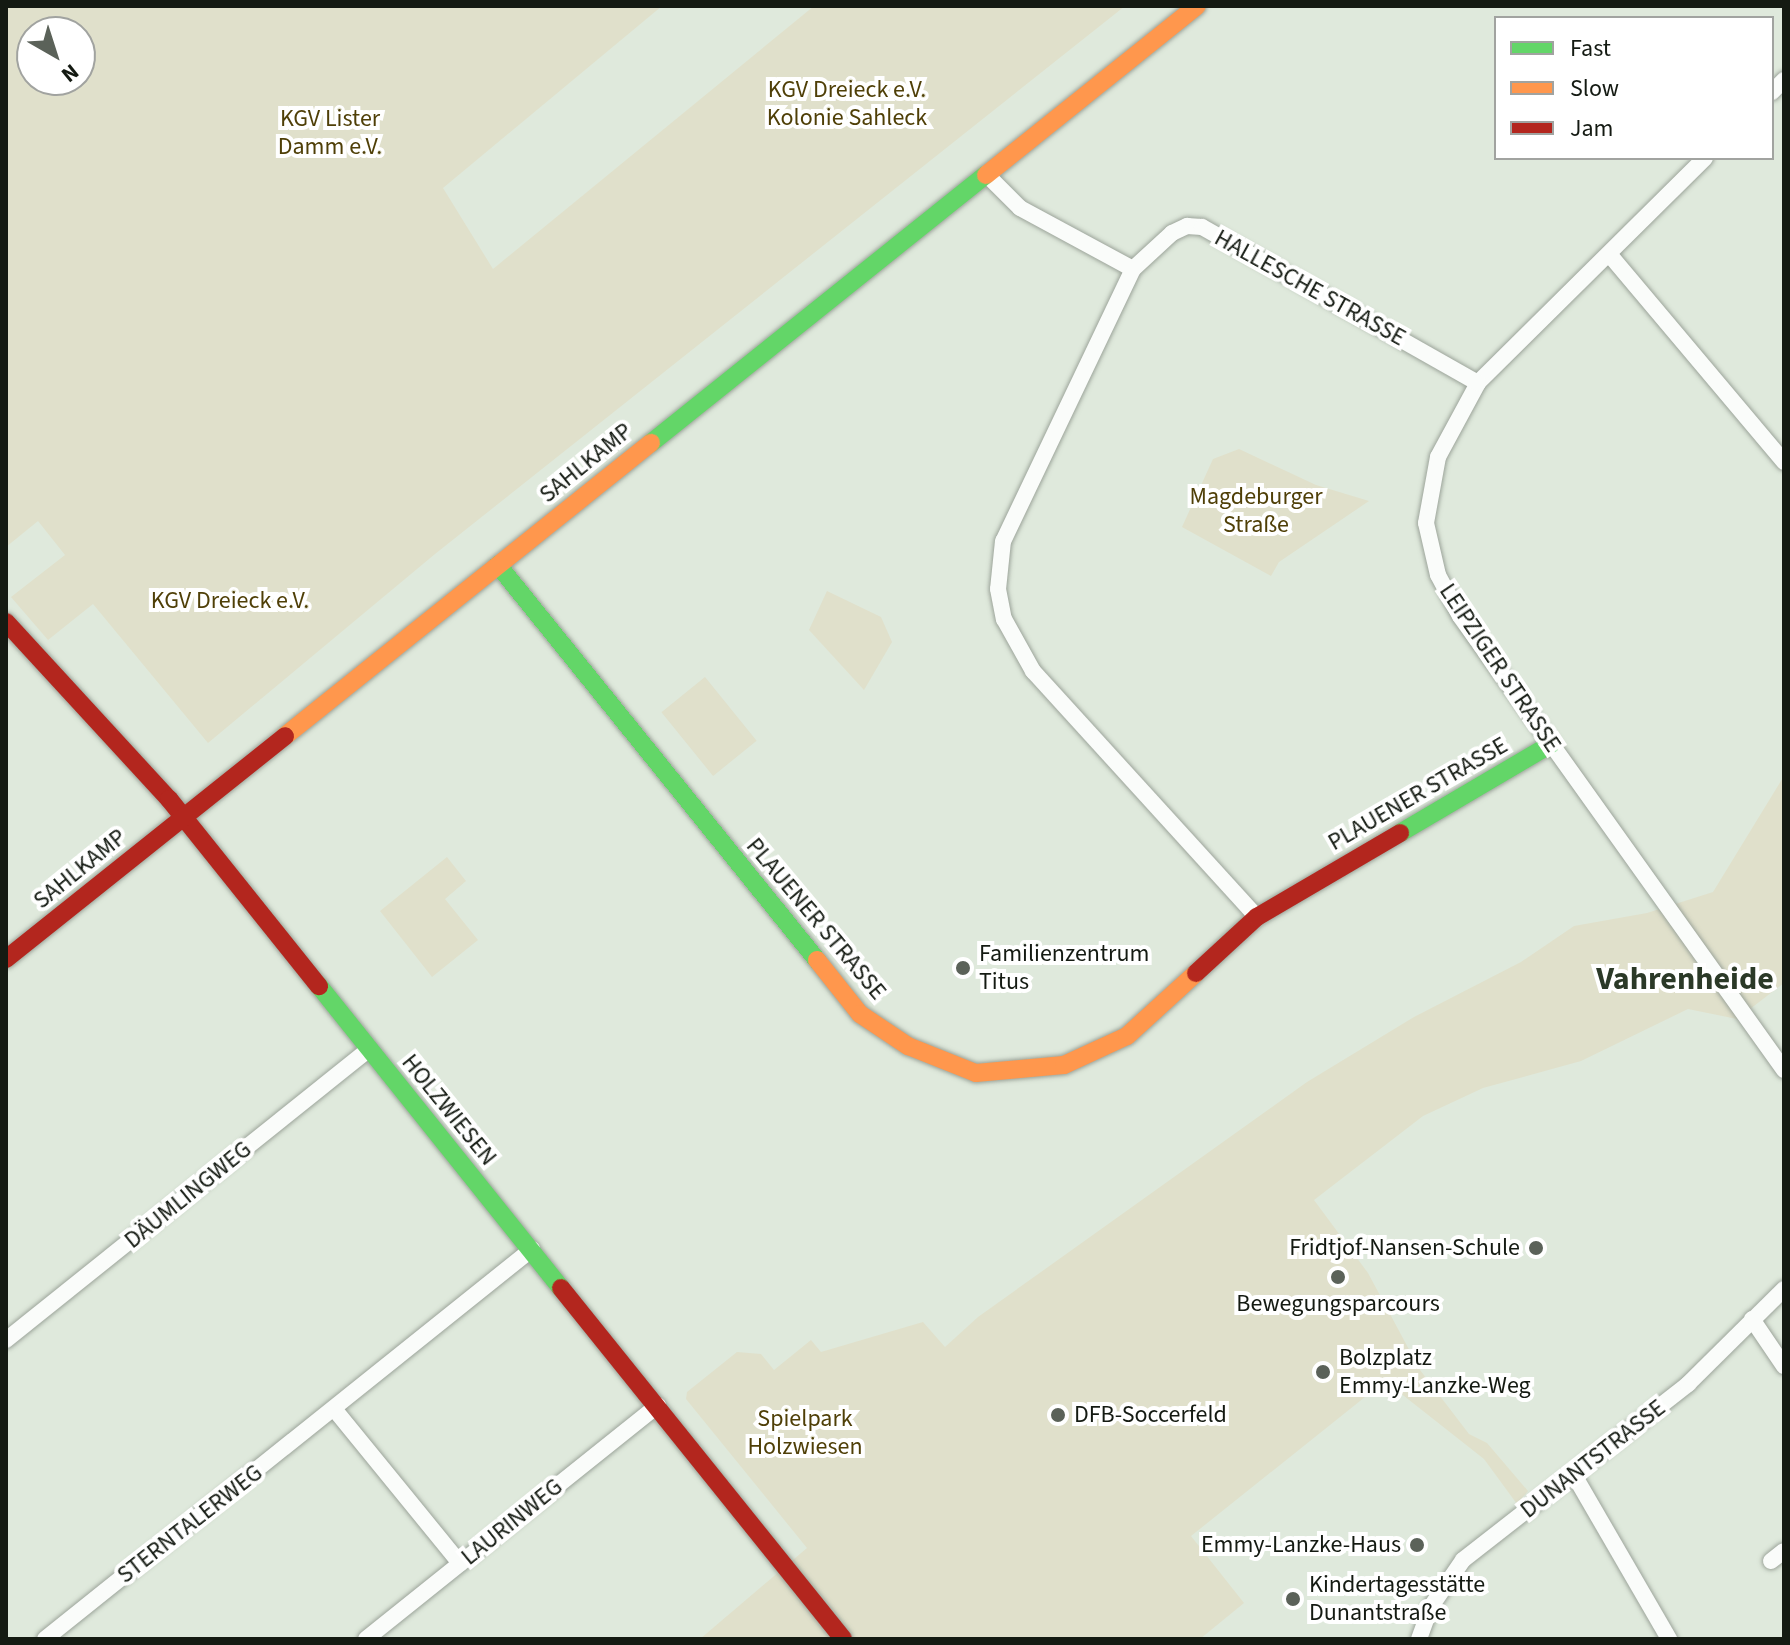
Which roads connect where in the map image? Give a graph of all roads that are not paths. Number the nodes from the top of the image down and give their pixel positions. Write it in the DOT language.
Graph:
graph roads {
  1 [pos="1197,6"];
  2 [pos="1703,160"];
  3 [pos="986,174"];
  4 [pos="1609,254"];
  5 [pos="1133,269"];
  6 [pos="1478,383"];
  7 [pos="1784,462"];
  8 [pos="498,565"];
  9 [pos="6,623"];
  10 [pos="1551,744"];
  11 [pos="183,817"];
  12 [pos="1257,917"];
  13 [pos="6,959"];
  14 [pos="369,1049"];
  15 [pos="1784,1070"];
  16 [pos="532,1249"];
  17 [pos="1784,1289"];
  18 [pos="1752,1319"];
  19 [pos="6,1340"];
  20 [pos="1784,1366"];
  21 [pos="658,1405"];
  22 [pos="335,1410"];
  23 [pos="1574,1475"];
  24 [pos="460,1563"];
  25 [pos="45,1639"];
  26 [pos="366,1639"];
  27 [pos="843,1639"];
  28 [pos="1419,1639"];
  29 [pos="1669,1639"];
  1 -- 3 [label="street, SAHLKAMP"];
  2 -- 4 [label="street, LEIPZIGER STRASSE"];
  3 -- 5 [label="street"];
  3 -- 8 [label="street, SAHLKAMP"];
  4 -- 6 [label="street, LEIPZIGER STRASSE"];
  4 -- 7 [label="street"];
  5 -- 6 [label="street, HALLESCHE STRASSE"];
  5 -- 12 [label="street"];
  6 -- 10 [label="street, LEIPZIGER STRASSE"];
  8 -- 11 [label="street, SAHLKAMP"];
  8 -- 12 [label="street, PLAUENER STRASSE"];
  9 -- 11 [label="street, HOLZWIESEN"];
  10 -- 12 [label="street, PLAUENER STRASSE"];
  10 -- 15 [label="street, LEIPZIGER STRASSE"];
  11 -- 13 [label="street, SAHLKAMP"];
  11 -- 14 [label="street, HOLZWIESEN"];
  14 -- 16 [label="street, HOLZWIESEN"];
  14 -- 19 [label="street, DÄUMLINGWEG"];
  16 -- 21 [label="street, HOLZWIESEN"];
  16 -- 22 [label="street, STERNTALERWEG"];
  17 -- 18 [label="street, DUNANTSTRASSE"];
  18 -- 20 [label="street"];
  18 -- 23 [label="street, DUNANTSTRASSE"];
  21 -- 24 [label="street, LAURINWEG"];
  21 -- 27 [label="street, HOLZWIESEN"];
  22 -- 24 [label="street"];
  22 -- 25 [label="street, STERNTALERWEG"];
  23 -- 28 [label="street, DUNANTSTRASSE"];
  23 -- 29 [label="street"];
  24 -- 26 [label="street, LAURINWEG"];
}
